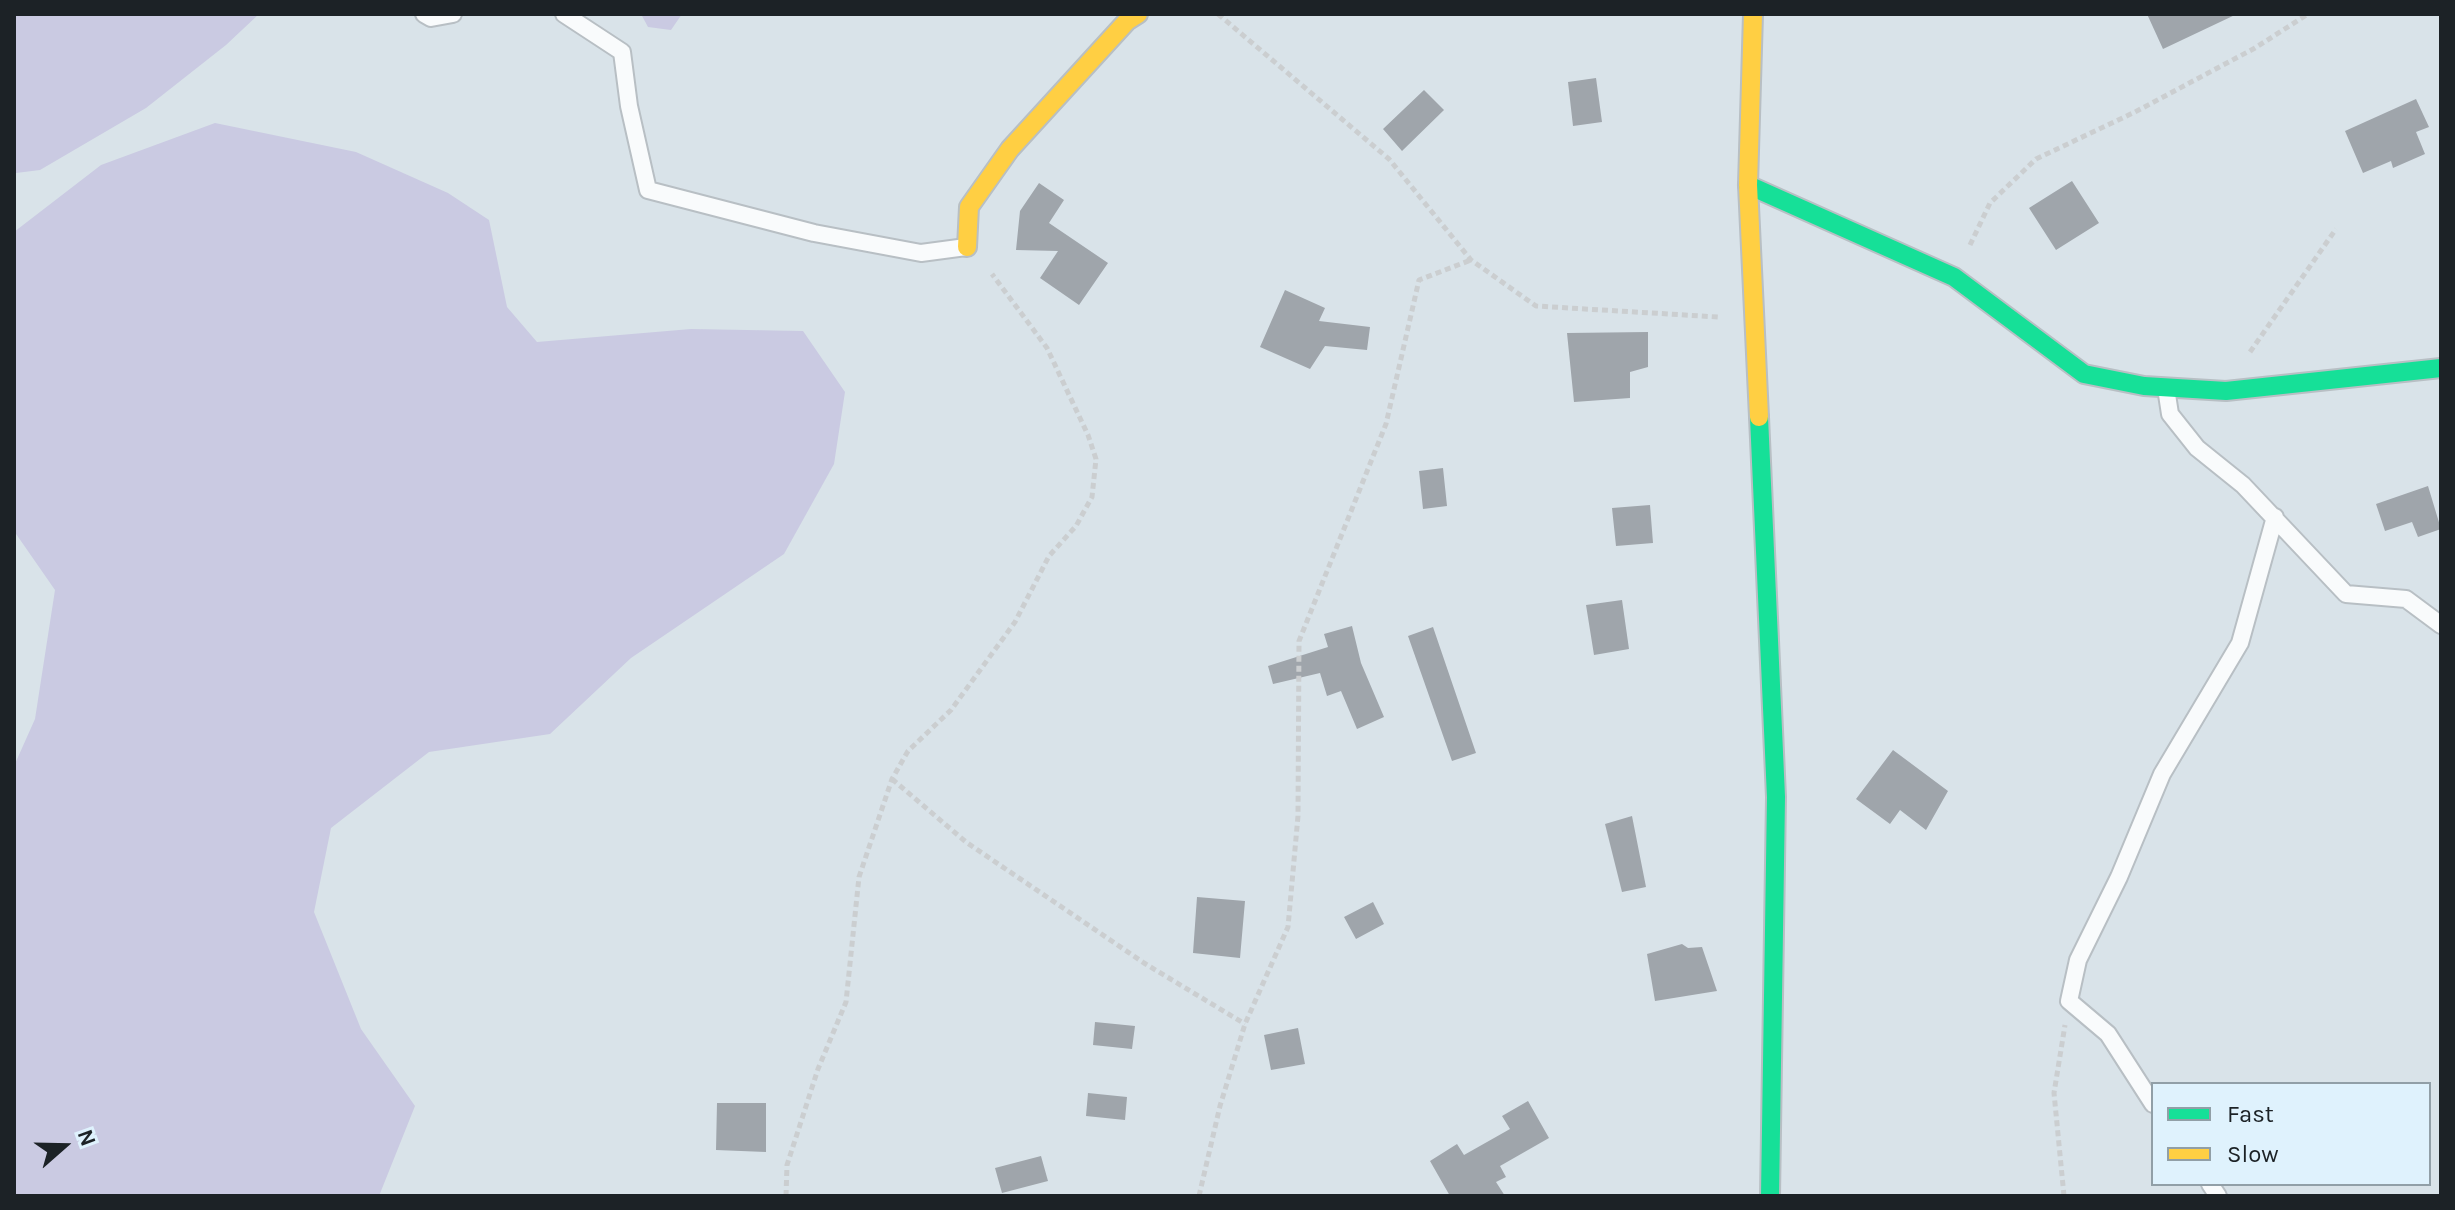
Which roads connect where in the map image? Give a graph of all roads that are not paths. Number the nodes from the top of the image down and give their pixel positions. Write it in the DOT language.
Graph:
graph roads {
  1 [pos="424,14"];
  2 [pos="453,14"];
  3 [pos="564,14"];
  4 [pos="1138,14"];
  5 [pos="1753,14"];
  6 [pos="1748,185"];
  7 [pos="967,247"];
  8 [pos="2441,368"];
  9 [pos="2166,387"];
  10 [pos="2275,517"];
  11 [pos="2441,625"];
  12 [pos="2151,1101"];
  13 [pos="1770,1196"];
  1 -- 2 [label="lane"];
  3 -- 7 [label="lane"];
  4 -- 7 [label="main road"];
  5 -- 6 [label="main road"];
  6 -- 9 [label="main road"];
  6 -- 13 [label="main road"];
  8 -- 9 [label="main road"];
  9 -- 10 [label="lane"];
  10 -- 11 [label="lane"];
  10 -- 12 [label="lane"];
}
